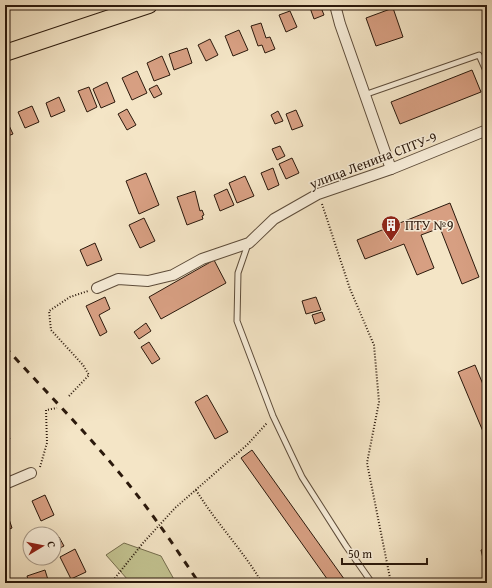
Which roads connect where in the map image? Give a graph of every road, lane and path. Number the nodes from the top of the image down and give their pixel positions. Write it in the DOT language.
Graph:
graph roads {
  1 [pos="149,5"];
  2 [pos="334,5"];
  3 [pos="5,53"];
  4 [pos="487,73"];
  5 [pos="364,95"];
  6 [pos="487,130"];
  7 [pos="391,169"];
  8 [pos="318,194"];
  9 [pos="248,243"];
  10 [pos="97,288"];
  11 [pos="68,396"];
  12 [pos="57,408"];
  13 [pos="273,416"];
  14 [pos="31,472"];
  15 [pos="5,484"];
  16 [pos="196,490"];
  17 [pos="111,583"];
  18 [pos="262,583"];
  19 [pos="372,583"];
  20 [pos="391,583"];
  1 -- 3 [label="main road"];
  2 -- 5 [label="street"];
  4 -- 5 [label="lane"];
  5 -- 7 [label="street"];
  6 -- 7 [label="street, улица Ленина СПТУ-9"];
  7 -- 8 [label="street, улица Ленина СПТУ-9"];
  8 -- 9 [label="street, улица Ленина СПТУ-9"];
  8 -- 20 [label="path"];
  9 -- 10 [label="street, улица Ленина СПТУ-9"];
  9 -- 13 [label="lane"];
  10 -- 11 [label="path"];
  12 -- 14 [label="path"];
  13 -- 16 [label="path"];
  13 -- 19 [label="lane"];
  14 -- 15 [label="street"];
  16 -- 17 [label="path"];
  16 -- 18 [label="path"];
}
